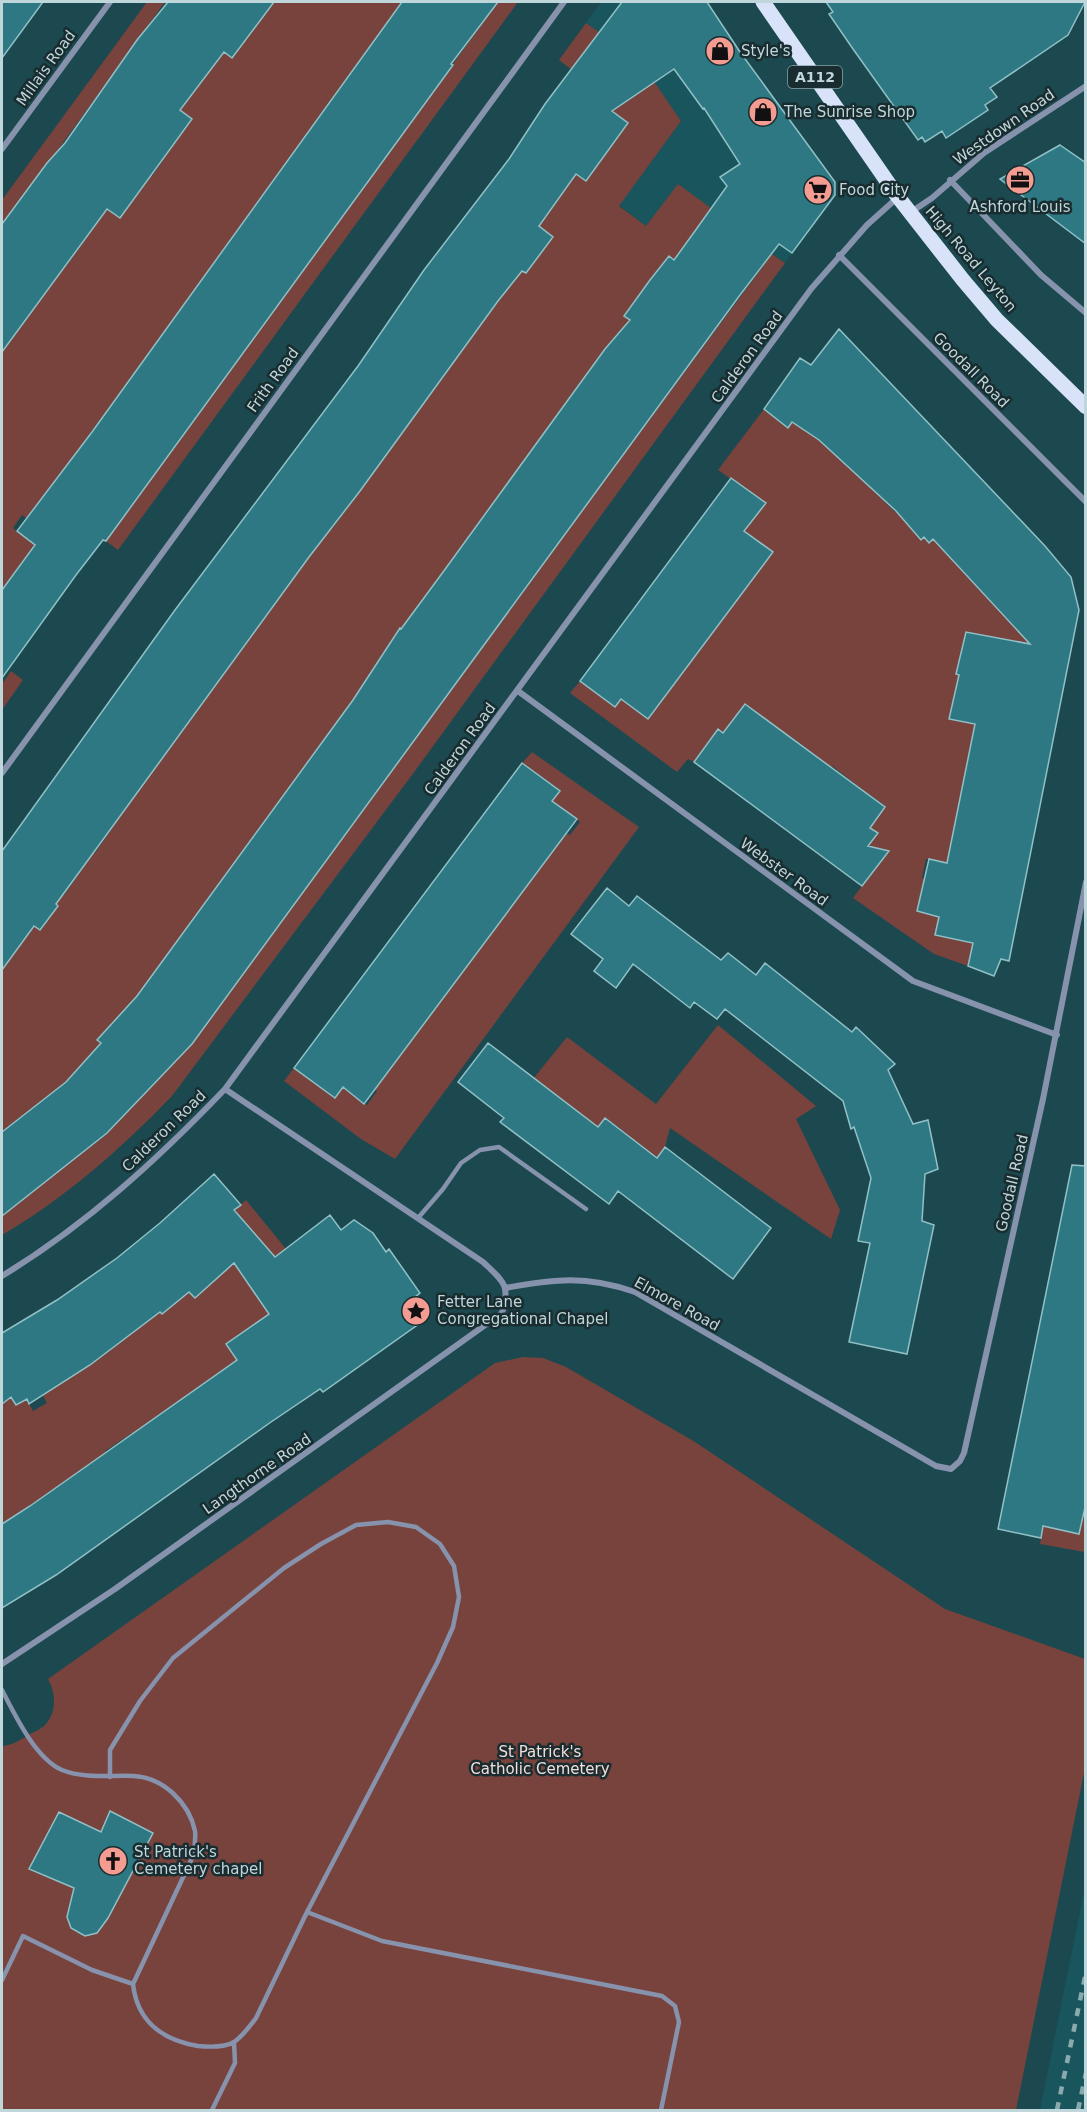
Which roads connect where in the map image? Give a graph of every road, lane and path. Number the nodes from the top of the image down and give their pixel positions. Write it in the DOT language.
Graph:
graph roads {
  1 [pos="110,2"];
  2 [pos="564,2"];
  3 [pos="763,2"];
  4 [pos="1086,86"];
  5 [pos="2,149"];
  6 [pos="950,180"];
  7 [pos="898,197"];
  8 [pos="910,213"];
  9 [pos="839,255"];
  10 [pos="1086,313"];
  11 [pos="1086,407"];
  12 [pos="1086,502"];
  13 [pos="518,691"];
  14 [pos="2,773"];
  15 [pos="1086,882"];
  16 [pos="1057,1035"];
  17 [pos="225,1089"];
  18 [pos="586,1209"];
  19 [pos="418,1218"];
  20 [pos="2,1276"];
  21 [pos="505,1288"];
  22 [pos="936,1466"];
  23 [pos="2,1664"];
  24 [pos="2,1690"];
  25 [pos="110,1778"];
  26 [pos="307,1912"];
  27 [pos="2,1980"];
  28 [pos="133,1984"];
  29 [pos="234,2042"];
  30 [pos="212,2110"];
  31 [pos="661,2110"];
  1 -- 5 [label="street, Millais Road"];
  2 -- 14 [label="street, Frith Road"];
  3 -- 7 [label="main road, High Road Leyton / A112"];
  4 -- 6 [label="street, Westdown Road"];
  6 -- 8 [label="street, Westdown Road"];
  6 -- 10 [label="street"];
  7 -- 8 [label="main road, High Road Leyton / A112"];
  7 -- 9 [label="street, Calderon Road"];
  8 -- 11 [label="main road, High Road Leyton / A112"];
  9 -- 12 [label="street, Goodall Road"];
  9 -- 13 [label="street, Calderon Road"];
  13 -- 16 [label="street, Webster Road"];
  13 -- 17 [label="street, Calderon Road"];
  15 -- 16 [label="street, Goodall Road"];
  16 -- 22 [label="street, Goodall Road"];
  17 -- 19 [label="street"];
  17 -- 20 [label="street, Calderon Road"];
  18 -- 19 [label="lane"];
  19 -- 21 [label="street"];
  21 -- 22 [label="street, Elmore Road"];
  21 -- 23 [label="street, Langthorne Road"];
  24 -- 25 [label="lane"];
  25 -- 26 [label="lane"];
  25 -- 28 [label="lane"];
  26 -- 29 [label="lane"];
  26 -- 31 [label="lane"];
  27 -- 28 [label="lane"];
  28 -- 29 [label="lane"];
  29 -- 30 [label="lane"];
}
